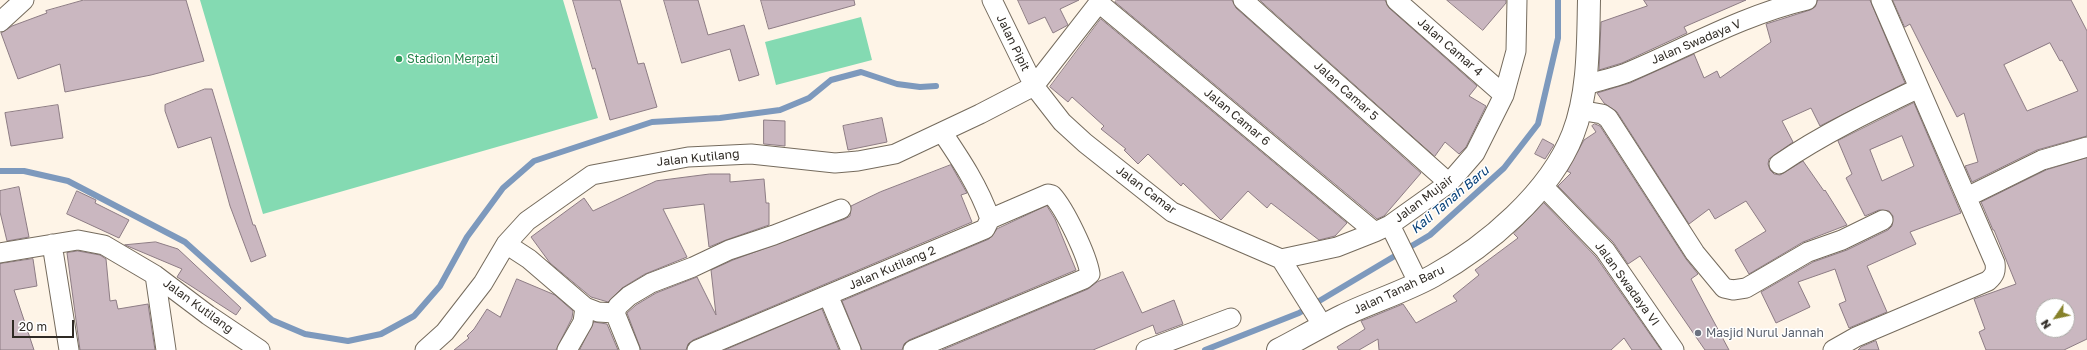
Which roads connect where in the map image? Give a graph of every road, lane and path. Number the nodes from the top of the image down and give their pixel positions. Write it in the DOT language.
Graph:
graph roads {
  1 [pos="24,0"];
  2 [pos="992,0"];
  3 [pos="1243,0"];
  4 [pos="1396,0"];
  5 [pos="1517,0"];
  6 [pos="1588,0"];
  7 [pos="1807,0"];
  8 [pos="1881,0"];
  9 [pos="1100,2"];
  10 [pos="0,22"];
  11 [pos="1585,85"];
  12 [pos="1034,86"];
  13 [pos="1919,88"];
  14 [pos="1504,95"];
  15 [pos="1579,110"];
  16 [pos="942,132"];
  17 [pos="2087,147"];
  18 [pos="1778,164"];
  19 [pos="1449,183"];
  20 [pos="1542,186"];
  21 [pos="1967,197"];
  22 [pos="841,209"];
  23 [pos="990,219"];
  24 [pos="1883,220"];
  25 [pos="1387,231"];
  26 [pos="52,244"];
  27 [pos="506,244"];
  28 [pos="0,253"];
  29 [pos="1281,259"];
  30 [pos="155,275"];
  31 [pos="1415,276"];
  32 [pos="828,295"];
  33 [pos="585,307"];
  34 [pos="615,313"];
  35 [pos="1230,318"];
  36 [pos="1320,321"];
  37 [pos="1177,346"];
  38 [pos="253,348"];
  39 [pos="1288,348"];
  40 [pos="69,350"];
  41 [pos="166,350"];
  42 [pos="425,350"];
  43 [pos="567,350"];
  44 [pos="630,350"];
  45 [pos="697,350"];
  46 [pos="851,350"];
  47 [pos="913,350"];
  48 [pos="1146,350"];
  49 [pos="1674,350"];
  50 [pos="1833,350"];
  1 -- 10 [label="street"];
  2 -- 12 [label="street, Jalan Pipit"];
  3 -- 19 [label="street, Jalan Camar 5"];
  4 -- 14 [label="street, Jalan Camar 4"];
  5 -- 14 [label="street, Jalan Mujair"];
  6 -- 11 [label="main road, Jalan Tanah Baru"];
  7 -- 11 [label="street, Jalan Swadaya V"];
  8 -- 13 [label="street"];
  9 -- 12 [label="street"];
  9 -- 25 [label="street, Jalan Camar 6"];
  11 -- 15 [label="main road, Jalan Tanah Baru"];
  12 -- 16 [label="street, Jalan Kutilang"];
  12 -- 29 [label="street, Jalan Camar"];
  13 -- 18 [label="street"];
  13 -- 21 [label="street"];
  14 -- 19 [label="street, Jalan Mujair"];
  15 -- 20 [label="main road, Jalan Tanah Baru"];
  15 -- 24 [label="street"];
  16 -- 23 [label="street"];
  16 -- 27 [label="street, Jalan Kutilang"];
  17 -- 21 [label="street"];
  19 -- 25 [label="street, Jalan Mujair"];
  20 -- 31 [label="main road, Jalan Tanah Baru"];
  20 -- 49 [label="street, Jalan Swadaya VI"];
  21 -- 50 [label="street"];
  22 -- 34 [label="street"];
  23 -- 32 [label="street, Jalan Kutilang 2"];
  23 -- 47 [label="street"];
  25 -- 29 [label="street, Jalan Mujair"];
  25 -- 31 [label="street"];
  26 -- 28 [label="street, Jalan Kutilang"];
  26 -- 30 [label="street, Jalan Kutilang"];
  26 -- 40 [label="street"];
  27 -- 33 [label="street"];
  27 -- 42 [label="street, Jalan Kutilang"];
  29 -- 36 [label="street"];
  30 -- 38 [label="street, Jalan Kutilang"];
  30 -- 41 [label="street"];
  31 -- 36 [label="main road, Jalan Tanah Baru"];
  32 -- 45 [label="street, Jalan Kutilang 2"];
  32 -- 46 [label="street"];
  33 -- 34 [label="street"];
  33 -- 43 [label="street"];
  34 -- 44 [label="street"];
  35 -- 37 [label="street"];
  36 -- 39 [label="main road, Jalan Tanah Baru"];
  37 -- 48 [label="street"];
}
